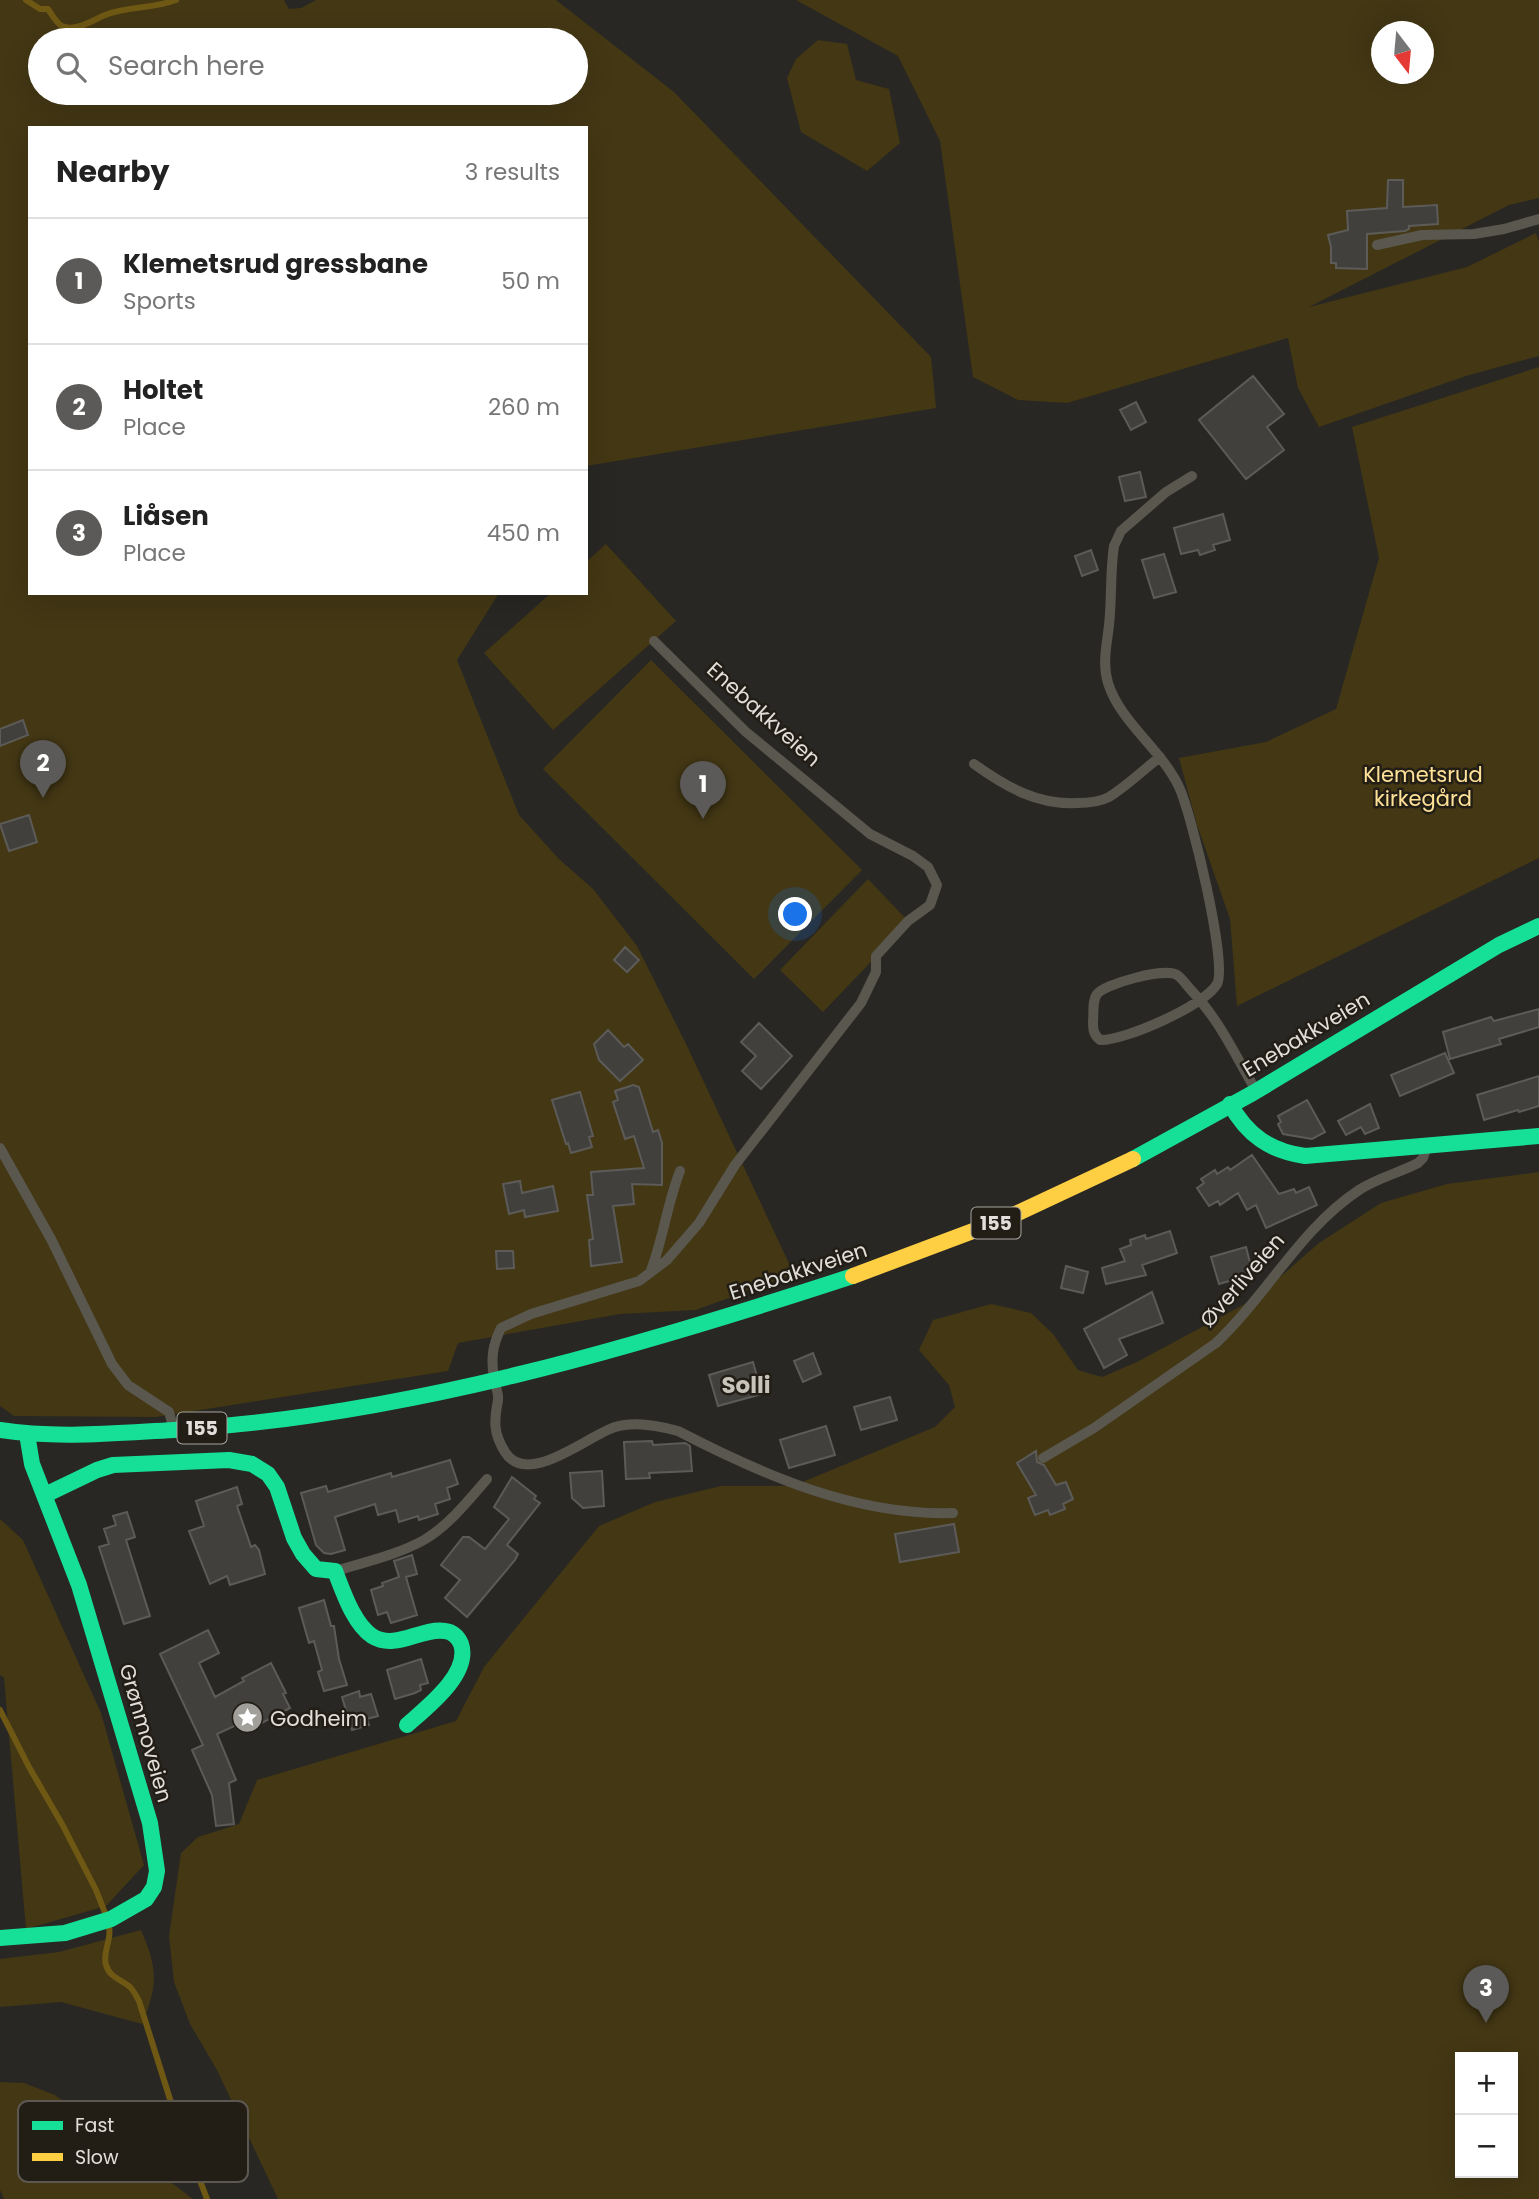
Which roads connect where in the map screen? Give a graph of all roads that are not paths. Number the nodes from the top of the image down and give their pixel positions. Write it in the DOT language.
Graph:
graph roads {
  1 [pos="1539,219"];
  2 [pos="1377,245"];
  3 [pos="1192,476"];
  4 [pos="654,641"];
  5 [pos="1160,757"];
  6 [pos="974,764"];
  7 [pos="1539,926"];
  8 [pos="1201,1000"];
  9 [pos="1255,1089"];
  10 [pos="1230,1104"];
  11 [pos="1539,1136"];
  12 [pos="1425,1146"];
  13 [pos="0,1148"];
  14 [pos="680,1171"];
  15 [pos="650,1274"];
  16 [pos="494,1381"];
  17 [pos="173,1429"];
  18 [pos="0,1430"];
  19 [pos="27,1434"];
  20 [pos="1043,1458"];
  21 [pos="487,1479"];
  22 [pos="45,1495"];
  23 [pos="953,1513"];
  24 [pos="335,1571"];
  25 [pos="407,1725"];
  26 [pos="0,1938"];
  1 -- 2 [label="lane"];
  3 -- 5 [label="lane"];
  4 -- 15 [label="lane, Enebakkveien"];
  5 -- 6 [label="lane"];
  5 -- 8 [label="lane"];
  7 -- 9 [label="main road, Enebakkveien / 155"];
  8 -- 8 [label="lane"];
  8 -- 9 [label="lane"];
  9 -- 10 [label="main road, Enebakkveien / 155"];
  10 -- 12 [label="main road"];
  10 -- 16 [label="main road, Enebakkveien / 155"];
  11 -- 12 [label="main road"];
  12 -- 20 [label="lane, Øverliveien"];
  13 -- 17 [label="lane"];
  14 -- 15 [label="lane"];
  15 -- 16 [label="lane"];
  16 -- 17 [label="main road, Enebakkveien / 155"];
  16 -- 23 [label="lane"];
  17 -- 19 [label="main road, Enebakkveien / 155"];
  18 -- 19 [label="main road, Enebakkveien / 155"];
  19 -- 22 [label="main road, Grønmoveien"];
  21 -- 24 [label="lane"];
  22 -- 24 [label="main road"];
  22 -- 26 [label="main road, Grønmoveien"];
  24 -- 25 [label="main road"];
}
